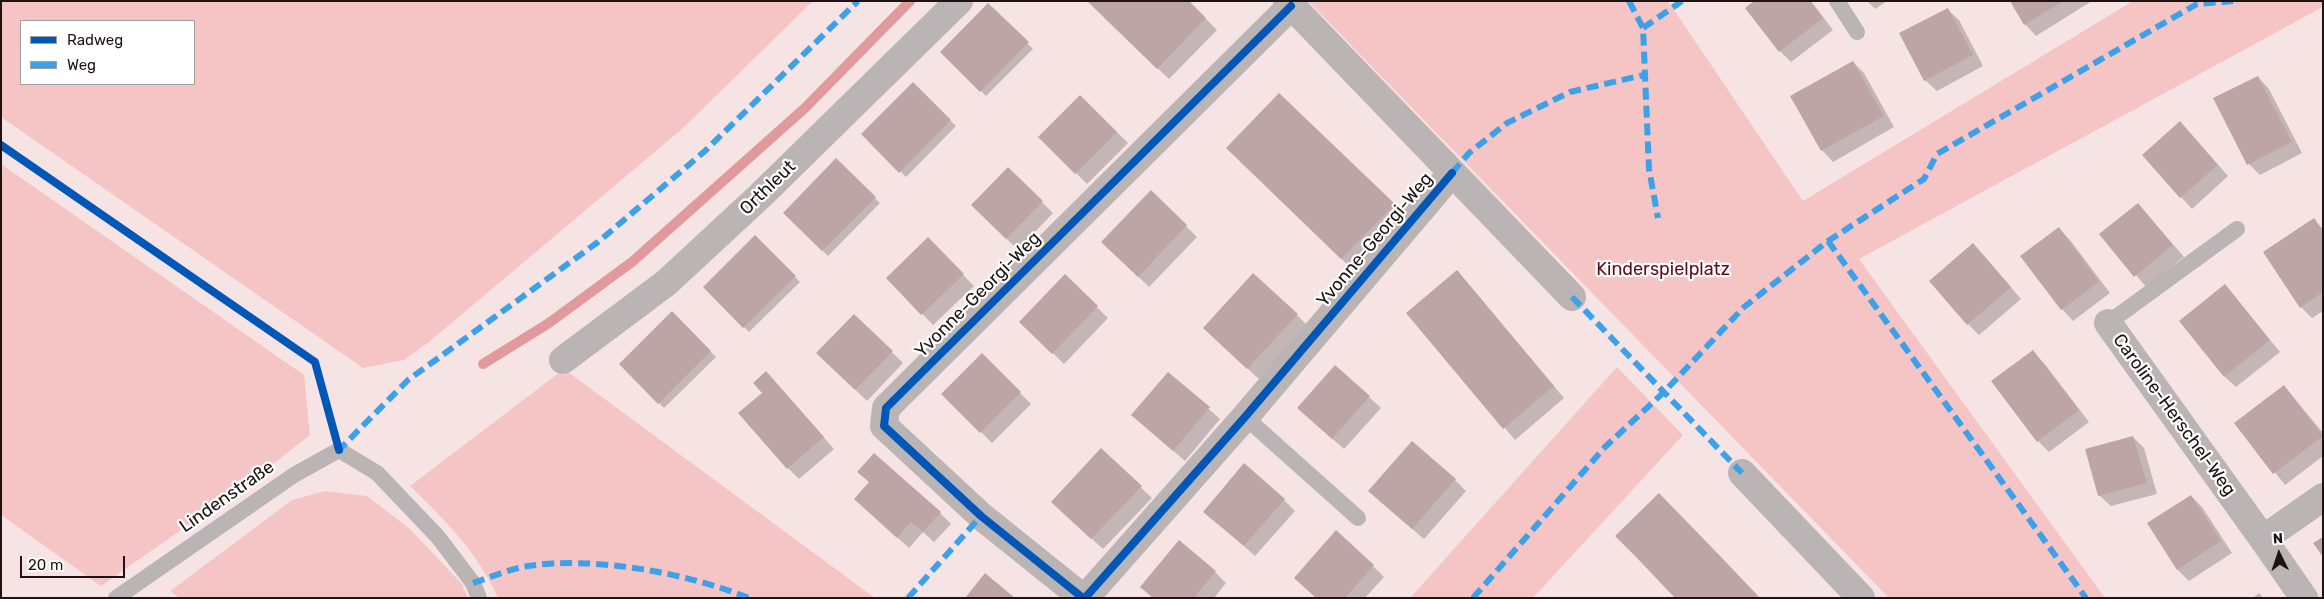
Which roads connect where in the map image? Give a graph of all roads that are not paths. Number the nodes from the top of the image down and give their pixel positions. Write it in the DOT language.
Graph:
graph roads {
  1 [pos="959,1"];
  2 [pos="1837,1"];
  3 [pos="1289,4"];
  4 [pos="1857,32"];
  5 [pos="1452,173"];
  6 [pos="2237,228"];
  7 [pos="1572,297"];
  8 [pos="2108,324"];
  9 [pos="563,360"];
  10 [pos="1245,417"];
  11 [pos="1742,473"];
  12 [pos="2323,497"];
  13 [pos="1358,518"];
  14 [pos="2263,539"];
  15 [pos="116,598"];
  16 [pos="479,598"];
  17 [pos="1084,598"];
  18 [pos="1861,598"];
  19 [pos="2304,598"];
  1 -- 9 [label="street, Orthleut"];
  2 -- 4 [label="lane"];
  3 -- 5 [label="street"];
  3 -- 17 [label="street, Yvonne-Georgi-Weg"];
  5 -- 7 [label="street"];
  5 -- 10 [label="street, Yvonne-Georgi-Weg"];
  6 -- 8 [label="lane, Caroline-Herschel-Weg"];
  8 -- 14 [label="street, Caroline-Herschel-Weg"];
  10 -- 13 [label="lane"];
  10 -- 17 [label="street, Yvonne-Georgi-Weg"];
  11 -- 18 [label="street"];
  12 -- 14 [label="street"];
  14 -- 19 [label="street, Caroline-Herschel-Weg"];
  15 -- 16 [label="lane, Lindenstraße"];
}
